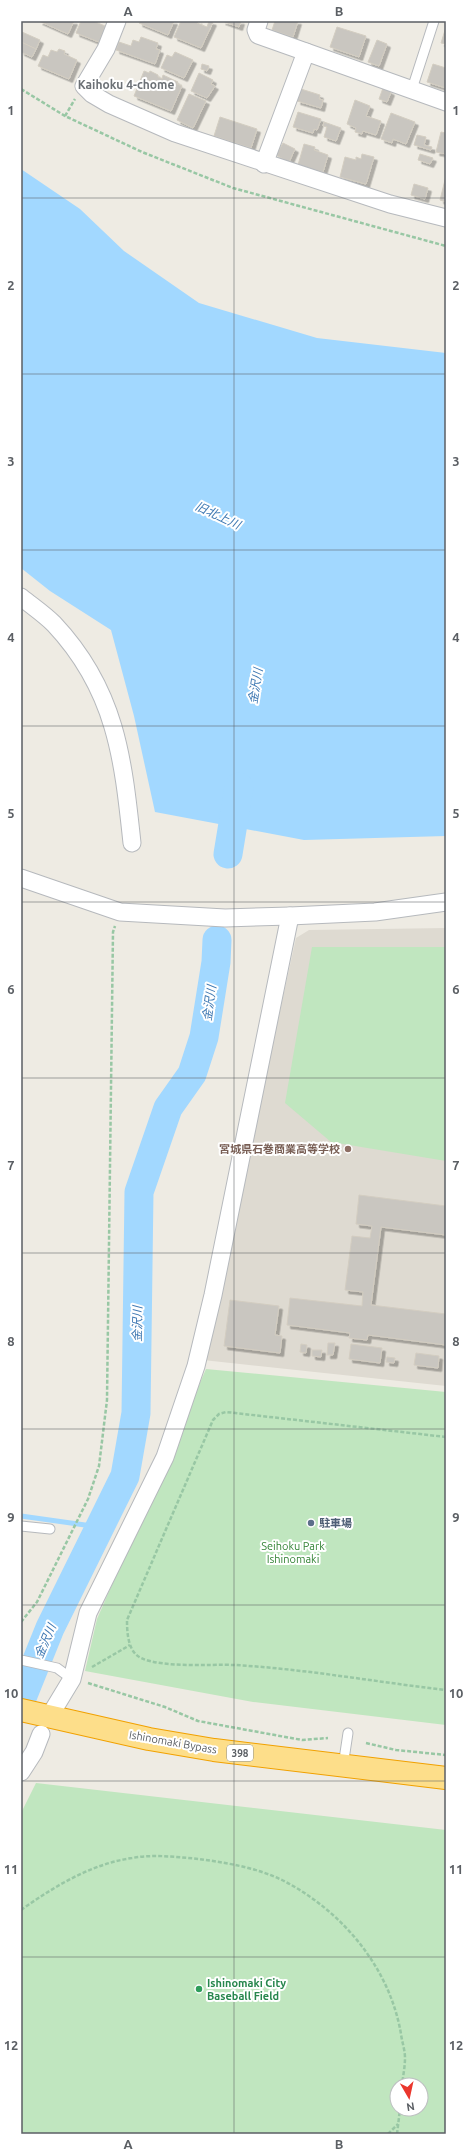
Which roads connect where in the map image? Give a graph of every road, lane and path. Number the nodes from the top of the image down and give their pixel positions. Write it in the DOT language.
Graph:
graph roads {
  1 [pos="117,21"];
  2 [pos="259,21"];
  3 [pos="434,21"];
  4 [pos="306,52"];
  5 [pos="21,89"];
  6 [pos="412,90"];
  7 [pos="446,102"];
  8 [pos="264,164"];
  9 [pos="446,218"];
  10 [pos="446,246"];
  11 [pos="21,597"];
  12 [pos="132,843"];
  13 [pos="21,878"];
  14 [pos="446,902"];
  15 [pos="120,912"];
  16 [pos="290,916"];
  17 [pos="446,1437"];
  18 [pos="21,1526"];
  19 [pos="50,1529"];
  20 [pos="21,1622"];
  21 [pos="130,1644"];
  22 [pos="21,1660"];
  23 [pos="72,1679"];
  24 [pos="446,1690"];
  25 [pos="37,1719"];
  26 [pos="348,1732"];
  27 [pos="328,1738"];
  28 [pos="366,1743"];
  29 [pos="446,1755"];
  30 [pos="343,1766"];
  31 [pos="21,1772"];
  32 [pos="446,1778"];
  33 [pos="21,1910"];
  34 [pos="403,2077"];
  35 [pos="399,2117"];
  36 [pos="398,2123"];
  37 [pos="388,2134"];
  38 [pos="397,2134"];
  1 -- 8 [label="street"];
  2 -- 4 [label="street"];
  3 -- 6 [label="lane"];
  4 -- 6 [label="street"];
  4 -- 8 [label="street"];
  5 -- 10 [label="path"];
  6 -- 7 [label="street"];
  8 -- 9 [label="street"];
  11 -- 12 [label="street"];
  13 -- 15 [label="street"];
  14 -- 16 [label="street"];
  15 -- 16 [label="street"];
  15 -- 20 [label="path"];
  16 -- 23 [label="street"];
  17 -- 21 [label="path"];
  18 -- 19 [label="lane"];
  21 -- 23 [label="path"];
  21 -- 24 [label="path"];
  22 -- 23 [label="lane"];
  23 -- 25 [label="street"];
  23 -- 27 [label="path"];
  25 -- 30 [label="highway, Ishinomaki Bypass / 398"];
  25 -- 31 [label="street"];
  26 -- 30 [label="lane"];
  28 -- 29 [label="path"];
  30 -- 32 [label="highway, Ishinomaki Bypass / 398"];
  33 -- 34 [label="path"];
  35 -- 36 [label="path"];
  36 -- 37 [label="path"];
  36 -- 38 [label="path"];
}
